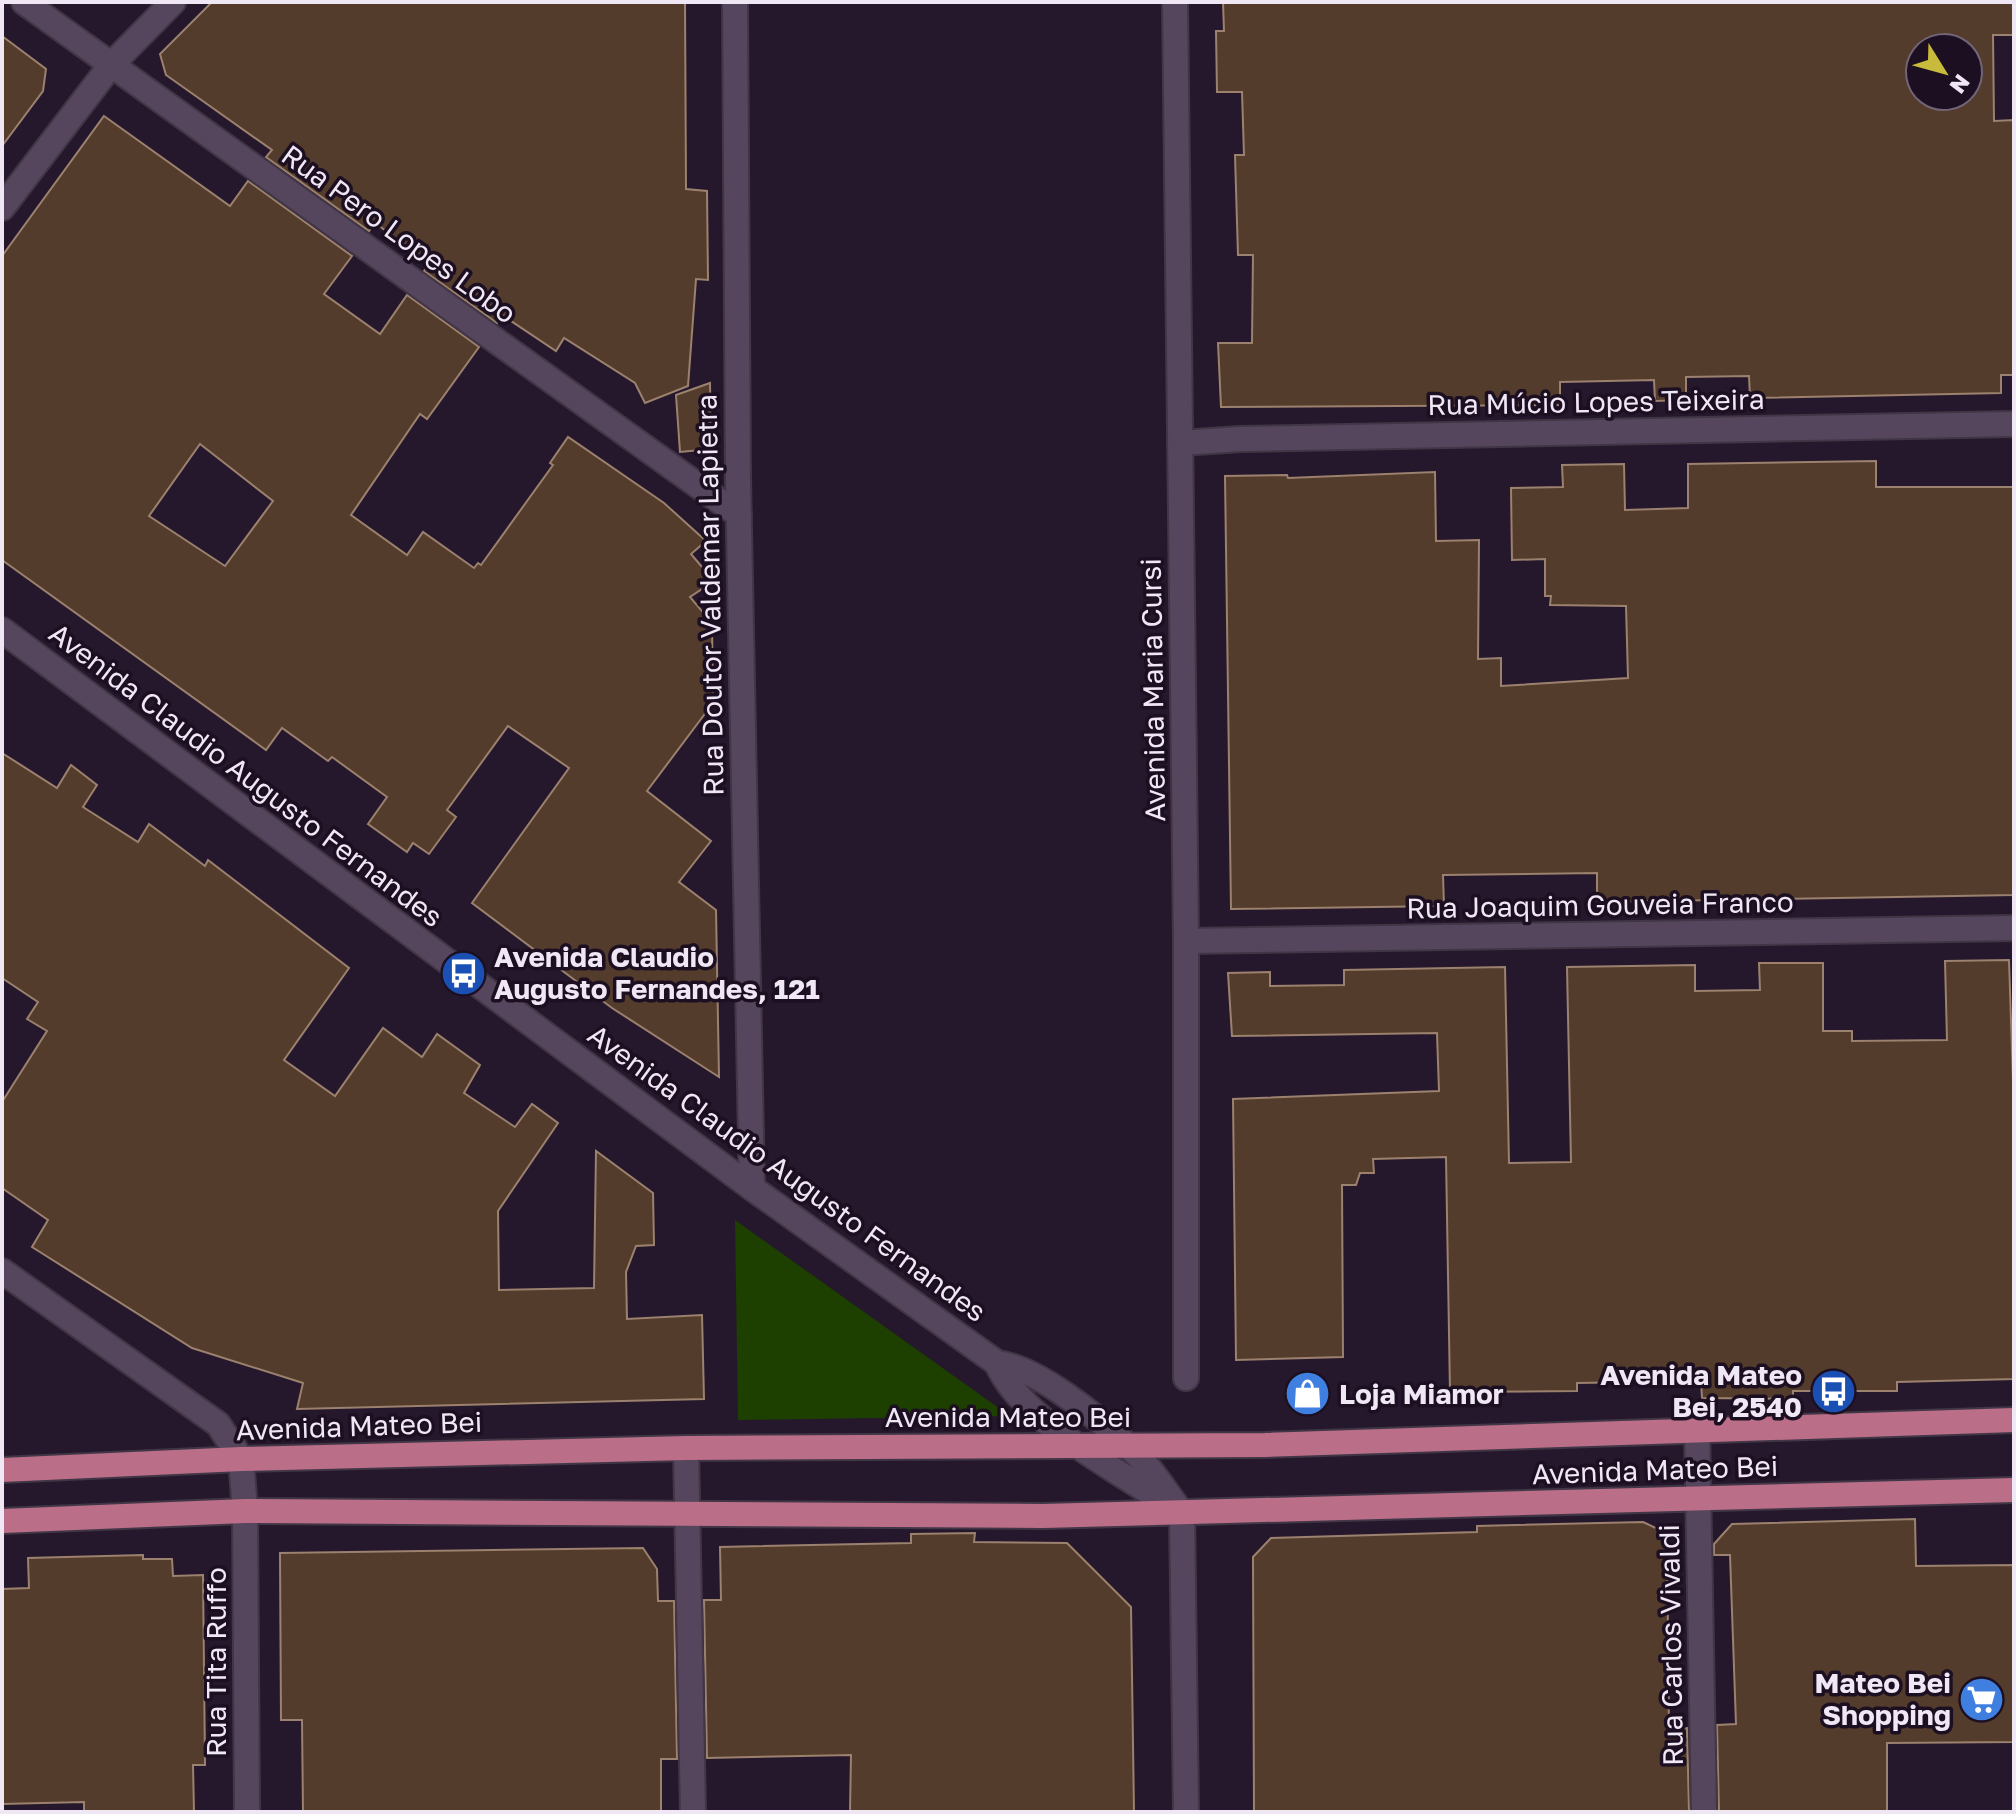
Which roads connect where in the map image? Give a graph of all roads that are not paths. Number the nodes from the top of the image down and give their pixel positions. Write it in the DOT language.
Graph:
graph roads {
  1 [pos="24,2"];
  2 [pos="173,2"];
  3 [pos="735,2"];
  4 [pos="1175,2"];
  5 [pos="111,65"];
  6 [pos="2,208"];
  7 [pos="2014,424"];
  8 [pos="1180,443"];
  9 [pos="739,515"];
  10 [pos="2,630"];
  11 [pos="2014,928"];
  12 [pos="1186,941"];
  13 [pos="752,1188"];
  14 [pos="2,1271"];
  15 [pos="997,1363"];
  16 [pos="1186,1378"];
  17 [pos="2014,1420"];
  18 [pos="1697,1429"];
  19 [pos="1078,1446"];
  20 [pos="1129,1446"];
  21 [pos="686,1448"];
  22 [pos="241,1459"];
  23 [pos="2,1470"];
  24 [pos="2014,1490"];
  25 [pos="1698,1498"];
  26 [pos="245,1511"];
  27 [pos="1182,1513"];
  28 [pos="687,1515"];
  29 [pos="2,1521"];
  30 [pos="247,1812"];
  31 [pos="693,1812"];
  32 [pos="1186,1812"];
  33 [pos="1704,1812"];
  1 -- 5 [label="street, Rua Pero Lopes Lobo"];
  2 -- 5 [label="street"];
  3 -- 9 [label="street, Rua Doutor Valdemar Lapietra"];
  4 -- 8 [label="street, Avenida Maria Cursi"];
  5 -- 6 [label="street"];
  5 -- 9 [label="street, Rua Pero Lopes Lobo"];
  7 -- 8 [label="street, Rua Múcio Lopes Teixeira"];
  8 -- 12 [label="street, Avenida Maria Cursi"];
  9 -- 13 [label="street, Rua Doutor Valdemar Lapietra"];
  10 -- 13 [label="street, Avenida Claudio Augusto Fernandes"];
  11 -- 12 [label="street, Rua Joaquim Gouveia Franco"];
  12 -- 16 [label="street, Avenida Maria Cursi"];
  13 -- 15 [label="street, Avenida Claudio Augusto Fernandes"];
  14 -- 22 [label="street"];
  15 -- 19 [label="street, Avenida Claudio Augusto Fernandes"];
  15 -- 20 [label="street, Avenida Claudio Augusto Fernandes"];
  17 -- 18 [label="main road, Avenida Mateo Bei"];
  18 -- 20 [label="main road, Avenida Mateo Bei"];
  18 -- 25 [label="street, Rua Carlos Vivaldi"];
  19 -- 20 [label="main road, Avenida Mateo Bei"];
  19 -- 21 [label="main road, Avenida Mateo Bei"];
  19 -- 27 [label="street, Avenida Claudio Augusto Fernandes"];
  20 -- 27 [label="street, Avenida Claudio Augusto Fernandes"];
  21 -- 22 [label="main road, Avenida Mateo Bei"];
  21 -- 28 [label="street"];
  22 -- 23 [label="main road, Avenida Mateo Bei"];
  22 -- 26 [label="street, Rua Tita Ruffo"];
  24 -- 25 [label="main road, Avenida Mateo Bei"];
  25 -- 27 [label="main road, Avenida Mateo Bei"];
  25 -- 33 [label="street, Rua Carlos Vivaldi"];
  26 -- 28 [label="main road, Avenida Mateo Bei"];
  26 -- 29 [label="main road, Avenida Mateo Bei"];
  26 -- 30 [label="street, Rua Tita Ruffo"];
  27 -- 28 [label="main road, Avenida Mateo Bei"];
  27 -- 32 [label="street"];
  28 -- 31 [label="street"];
}
